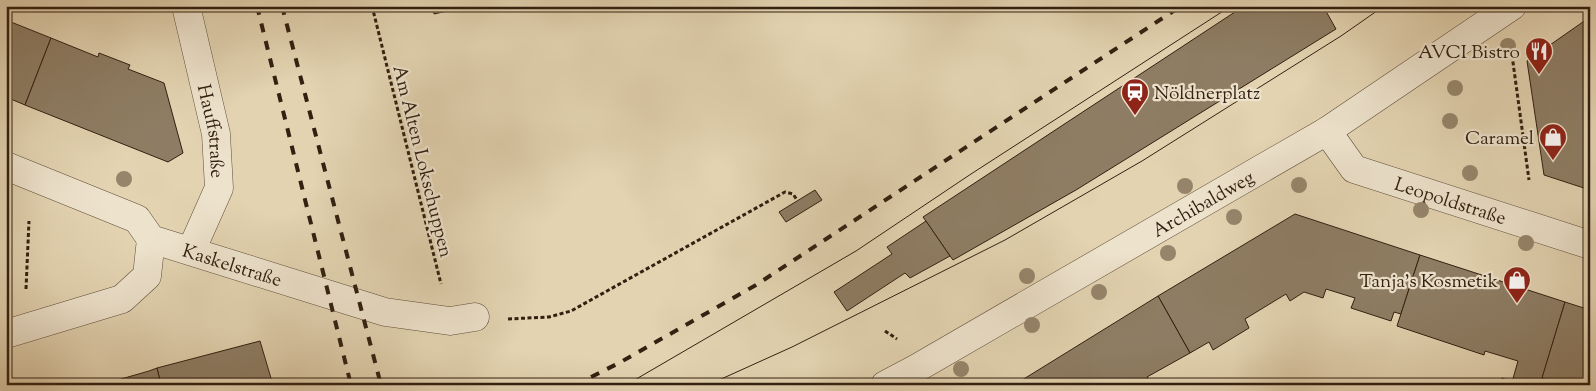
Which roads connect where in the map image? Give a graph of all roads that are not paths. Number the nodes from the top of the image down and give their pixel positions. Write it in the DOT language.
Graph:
graph roads {
  1 [pos="186,6"];
  2 [pos="1512,6"];
  3 [pos="1327,131"];
  4 [pos="6,166"];
  5 [pos="151,239"];
  6 [pos="1590,244"];
  7 [pos="191,251"];
  8 [pos="463,320"];
  9 [pos="6,334"];
  10 [pos="885,385"];
  1 -- 7 [label="street, Hauffstraße"];
  2 -- 3 [label="street, Archibaldweg"];
  3 -- 6 [label="street, Leopoldstraße"];
  3 -- 10 [label="street, Archibaldweg"];
  4 -- 5 [label="street"];
  5 -- 7 [label="street, Kaskelstraße"];
  5 -- 9 [label="street"];
  7 -- 8 [label="street, Kaskelstraße"];
}
